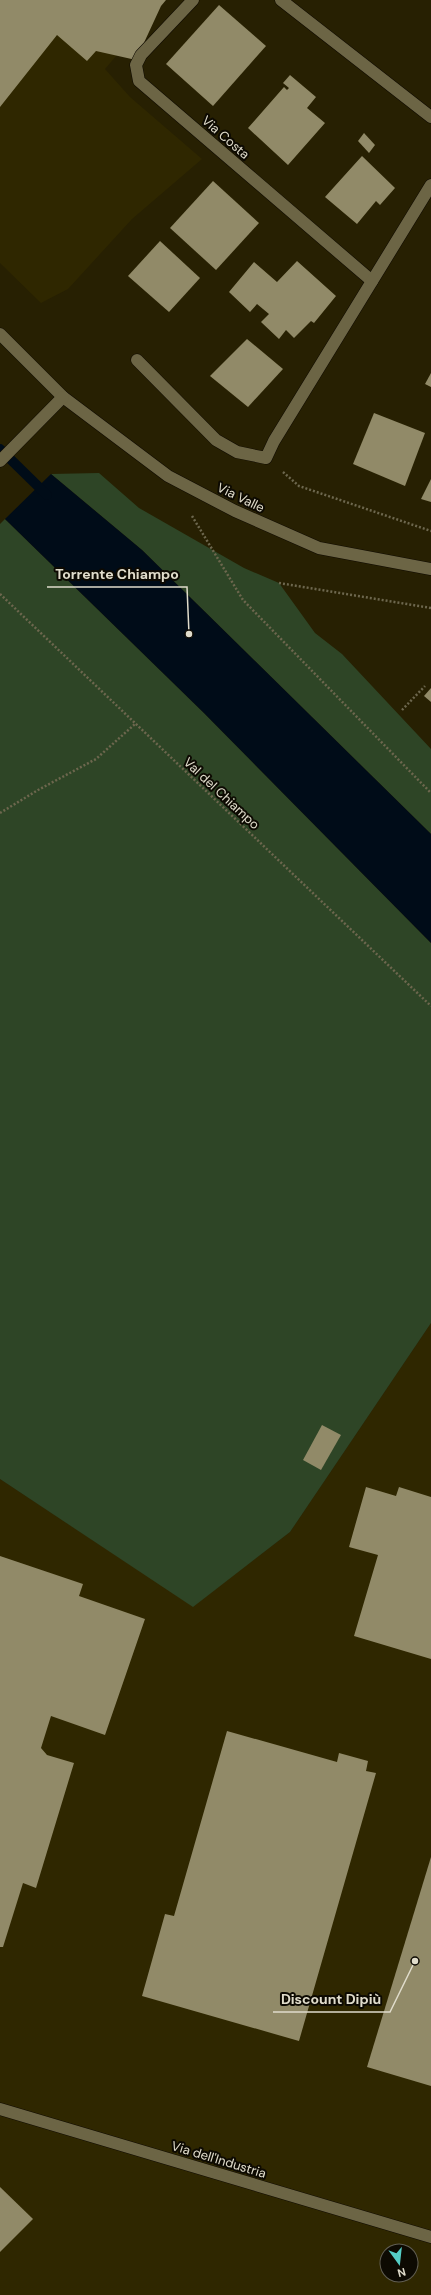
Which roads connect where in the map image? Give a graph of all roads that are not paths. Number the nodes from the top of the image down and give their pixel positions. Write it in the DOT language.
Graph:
graph roads {
  1 [pos="193,0"];
  2 [pos="281,0"];
  3 [pos="431,117"];
  4 [pos="431,185"];
  5 [pos="372,282"];
  6 [pos="0,334"];
  7 [pos="137,360"];
  8 [pos="63,397"];
  9 [pos="0,461"];
  10 [pos="431,569"];
  11 [pos="0,2109"];
  12 [pos="431,2237"];
  1 -- 5 [label="street, Via Costa"];
  2 -- 3 [label="street"];
  4 -- 5 [label="street"];
  5 -- 7 [label="street"];
  6 -- 8 [label="street, Via Valle"];
  8 -- 9 [label="street"];
  8 -- 10 [label="street, Via Valle"];
  11 -- 12 [label="street, Via dell'Industria"];
}
